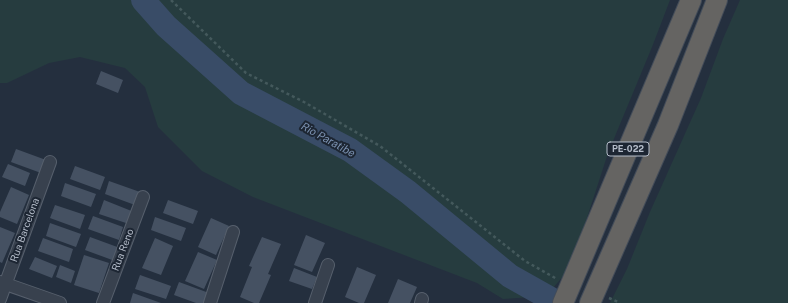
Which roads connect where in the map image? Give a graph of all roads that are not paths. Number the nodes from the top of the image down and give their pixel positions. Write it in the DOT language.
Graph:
graph roads {
  1 [pos="691,0"];
  2 [pos="717,0"];
  3 [pos="50,162"];
  4 [pos="143,197"];
  5 [pos="233,232"];
  6 [pos="328,265"];
  7 [pos="3,283"];
  8 [pos="566,296"];
  9 [pos="0,299"];
  10 [pos="60,303"];
  11 [pos="103,303"];
  12 [pos="210,303"];
  13 [pos="315,303"];
  14 [pos="590,303"];
  1 -- 8 [label="highway, PE-022"];
  2 -- 14 [label="highway, PE-022"];
  3 -- 7 [label="street, Rua Barcelona"];
  4 -- 11 [label="street, Rua Reno"];
  5 -- 12 [label="street"];
  6 -- 13 [label="street"];
  7 -- 9 [label="street, Rua Barcelona"];
  7 -- 10 [label="street"];
}
